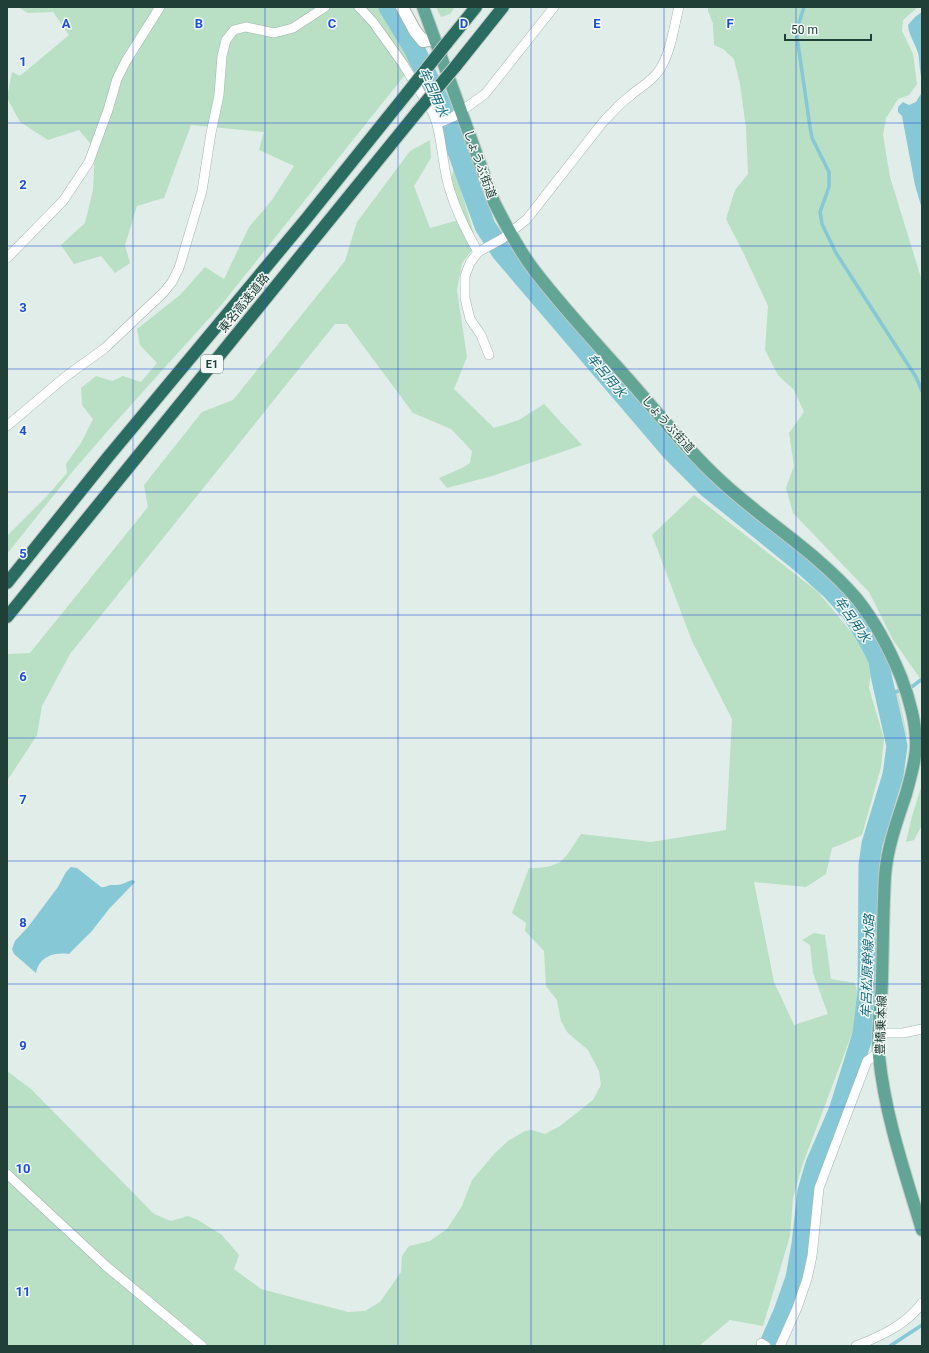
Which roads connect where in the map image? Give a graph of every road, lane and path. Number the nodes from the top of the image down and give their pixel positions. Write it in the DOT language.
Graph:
graph roads {
  1 [pos="325,7"];
  2 [pos="359,7"];
  3 [pos="402,7"];
  4 [pos="422,7"];
  5 [pos="476,7"];
  6 [pos="503,7"];
  7 [pos="554,7"];
  8 [pos="680,7"];
  9 [pos="158,8"];
  10 [pos="434,39"];
  11 [pos="457,114"];
  12 [pos="439,123"];
  13 [pos="506,236"];
  14 [pos="481,251"];
  15 [pos="7,258"];
  16 [pos="489,355"];
  17 [pos="7,426"];
  18 [pos="7,583"];
  19 [pos="7,617"];
  20 [pos="908,699"];
  21 [pos="922,1029"];
  22 [pos="879,1033"];
  23 [pos="878,1053"];
  24 [pos="7,1174"];
  25 [pos="922,1230"];
  26 [pos="922,1303"];
  27 [pos="202,1346"];
  28 [pos="780,1346"];
  29 [pos="856,1346"];
  1 -- 17 [label="street"];
  2 -- 12 [label="street"];
  3 -- 10 [label="street"];
  4 -- 10 [label="main road, しょうぶ街道"];
  5 -- 18 [label="highway, 東名高速道路 / E1, bridge"];
  6 -- 19 [label="highway, 東名高速道路 / E1, bridge"];
  7 -- 11 [label="street"];
  8 -- 13 [label="street"];
  9 -- 15 [label="street"];
  10 -- 11 [label="main road, しょうぶ街道"];
  11 -- 12 [label="street"];
  11 -- 13 [label="main road, しょうぶ街道"];
  12 -- 14 [label="street"];
  13 -- 14 [label="street"];
  13 -- 20 [label="main road, しょうぶ街道"];
  14 -- 16 [label="street"];
  20 -- 22 [label="main road, 豊橋乗本線"];
  21 -- 22 [label="street"];
  22 -- 23 [label="main road, 豊橋乗本線"];
  23 -- 25 [label="main road, 豊橋乗本線"];
  23 -- 28 [label="street"];
  24 -- 27 [label="street"];
  26 -- 29 [label="street"];
}
